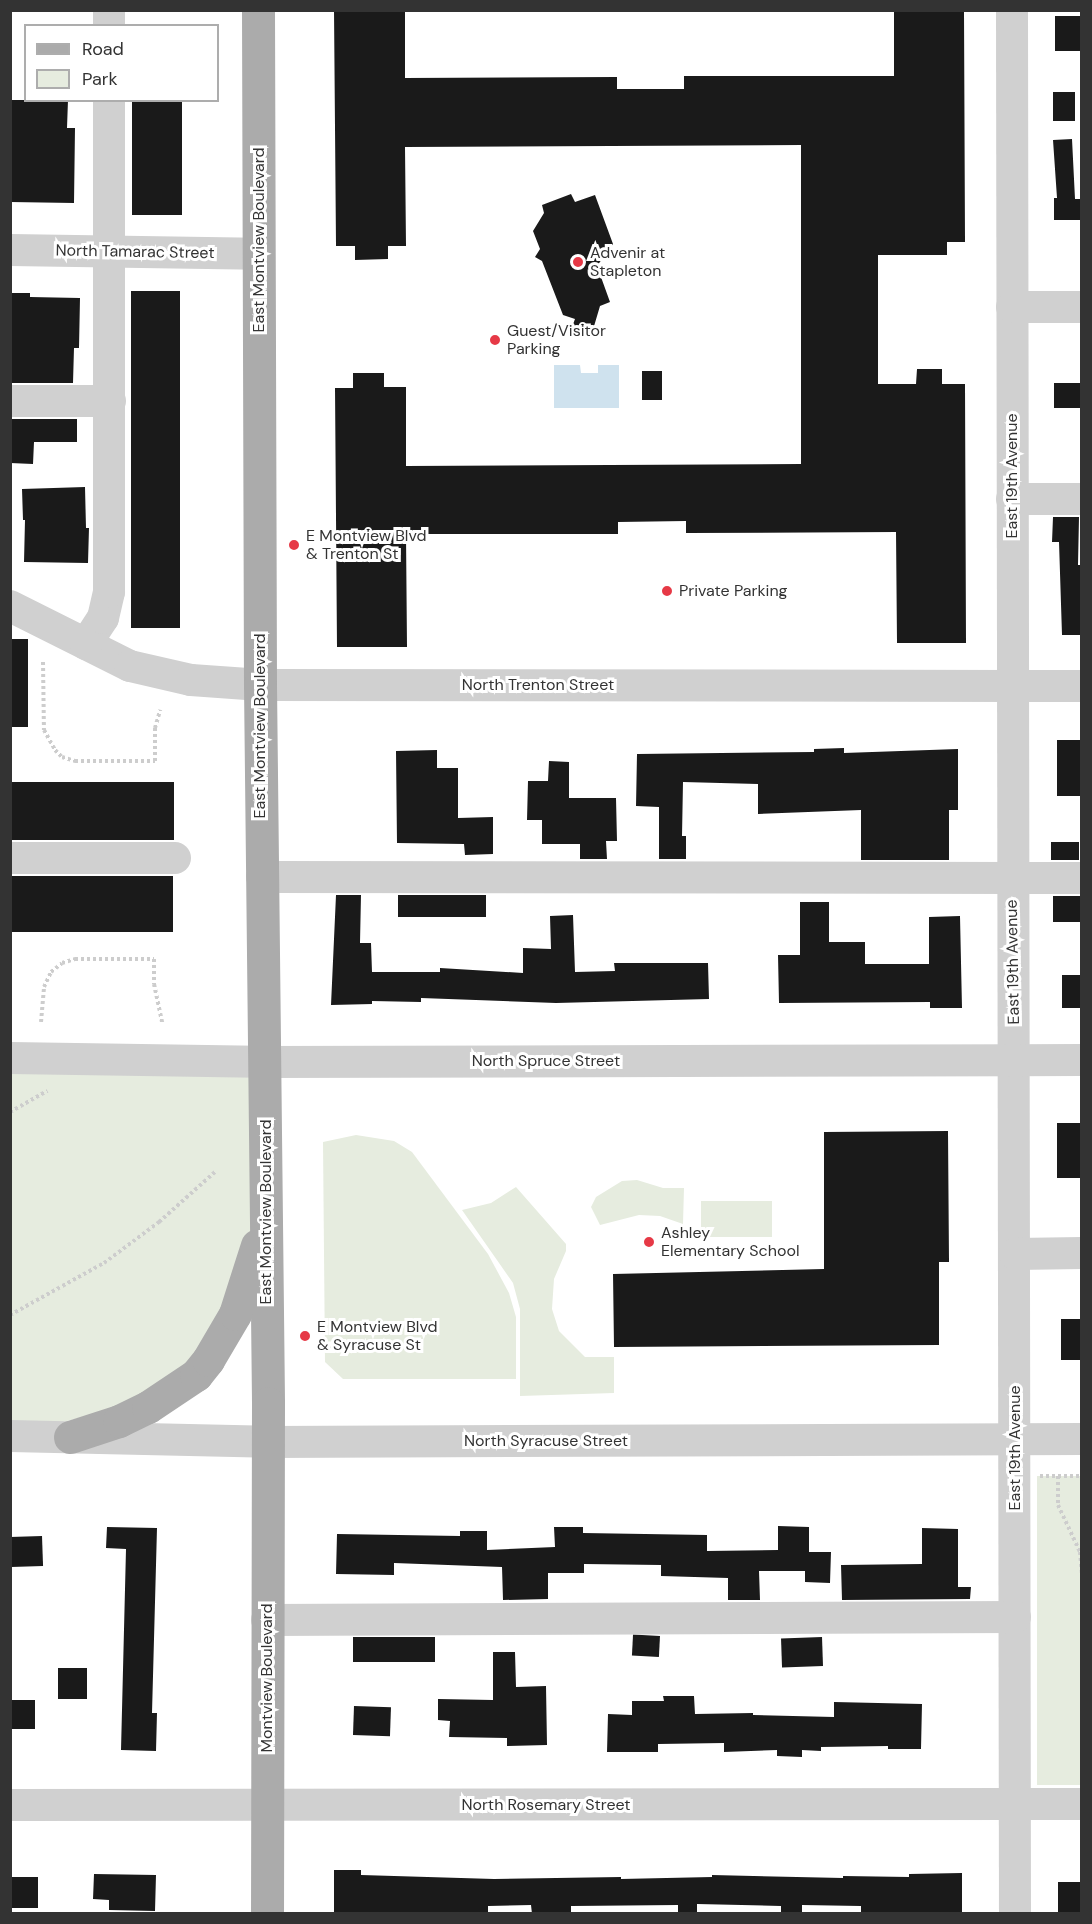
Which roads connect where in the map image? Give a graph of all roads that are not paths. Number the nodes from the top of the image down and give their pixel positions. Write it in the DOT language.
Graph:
graph roads {
  1 [pos="258,10"];
  2 [pos="1012,10"];
  3 [pos="109,102"];
  4 [pos="10,250"];
  5 [pos="110,251"];
  6 [pos="259,254"];
  7 [pos="1012,307"];
  8 [pos="1082,307"];
  9 [pos="10,401"];
  10 [pos="110,401"];
  11 [pos="1012,499"];
  12 [pos="1082,499"];
  13 [pos="10,606"];
  14 [pos="86,644"];
  15 [pos="260,685"];
  16 [pos="1013,686"];
  17 [pos="1082,686"];
  18 [pos="10,858"];
  19 [pos="175,858"];
  20 [pos="261,877"];
  21 [pos="1012,878"];
  22 [pos="1082,878"];
  23 [pos="10,1058"];
  24 [pos="1014,1060"];
  25 [pos="1082,1060"];
  26 [pos="265,1062"];
  27 [pos="266,1218"];
  28 [pos="1015,1254"];
  29 [pos="1082,1254"];
  30 [pos="10,1436"];
  31 [pos="70,1437"];
  32 [pos="1015,1439"];
  33 [pos="1082,1439"];
  34 [pos="268,1442"];
  35 [pos="1015,1617"];
  36 [pos="267,1620"];
  37 [pos="10,1804"];
  38 [pos="1015,1804"];
  39 [pos="1082,1804"];
  40 [pos="267,1805"];
  41 [pos="267,1914"];
  42 [pos="1015,1914"];
  1 -- 6 [label="main road, East Montview Boulevard"];
  2 -- 7 [label="street, East 19th Avenue"];
  3 -- 5 [label="street"];
  4 -- 5 [label="street, North Tamarac Street"];
  5 -- 6 [label="street, North Tamarac Street"];
  5 -- 10 [label="street"];
  6 -- 15 [label="main road, East Montview Boulevard"];
  7 -- 8 [label="street"];
  7 -- 11 [label="street, East 19th Avenue"];
  9 -- 10 [label="street"];
  10 -- 14 [label="street"];
  11 -- 12 [label="street"];
  11 -- 16 [label="street, East 19th Avenue"];
  13 -- 14 [label="street, North Trenton Street"];
  14 -- 15 [label="street, North Trenton Street"];
  15 -- 16 [label="street, North Trenton Street"];
  15 -- 20 [label="main road, East Montview Boulevard"];
  16 -- 17 [label="street, North Trenton Street"];
  16 -- 21 [label="street, East 19th Avenue"];
  18 -- 19 [label="street"];
  20 -- 21 [label="street"];
  20 -- 26 [label="main road, East Montview Boulevard"];
  21 -- 22 [label="street"];
  21 -- 24 [label="street, East 19th Avenue"];
  23 -- 26 [label="street, North Spruce Street"];
  24 -- 25 [label="street, North Spruce Street"];
  24 -- 26 [label="street, North Spruce Street"];
  24 -- 28 [label="street, East 19th Avenue"];
  26 -- 27 [label="main road, East Montview Boulevard"];
  27 -- 31 [label="main road"];
  27 -- 34 [label="main road, East Montview Boulevard"];
  28 -- 29 [label="street"];
  28 -- 32 [label="street, East 19th Avenue"];
  30 -- 31 [label="street, North Syracuse Street"];
  31 -- 34 [label="street, North Syracuse Street"];
  32 -- 33 [label="street, North Syracuse Street"];
  32 -- 34 [label="street, North Syracuse Street"];
  32 -- 35 [label="street, East 19th Avenue"];
  34 -- 36 [label="main road, Montview Boulevard"];
  35 -- 36 [label="street"];
  35 -- 38 [label="street, East 19th Avenue"];
  36 -- 40 [label="main road, Montview Boulevard"];
  37 -- 40 [label="street, North Rosemary Street"];
  38 -- 39 [label="street, North Rosemary Street"];
  38 -- 40 [label="street, North Rosemary Street"];
  38 -- 42 [label="street, East 19th Avenue"];
  40 -- 41 [label="main road, Montview Boulevard"];
}
